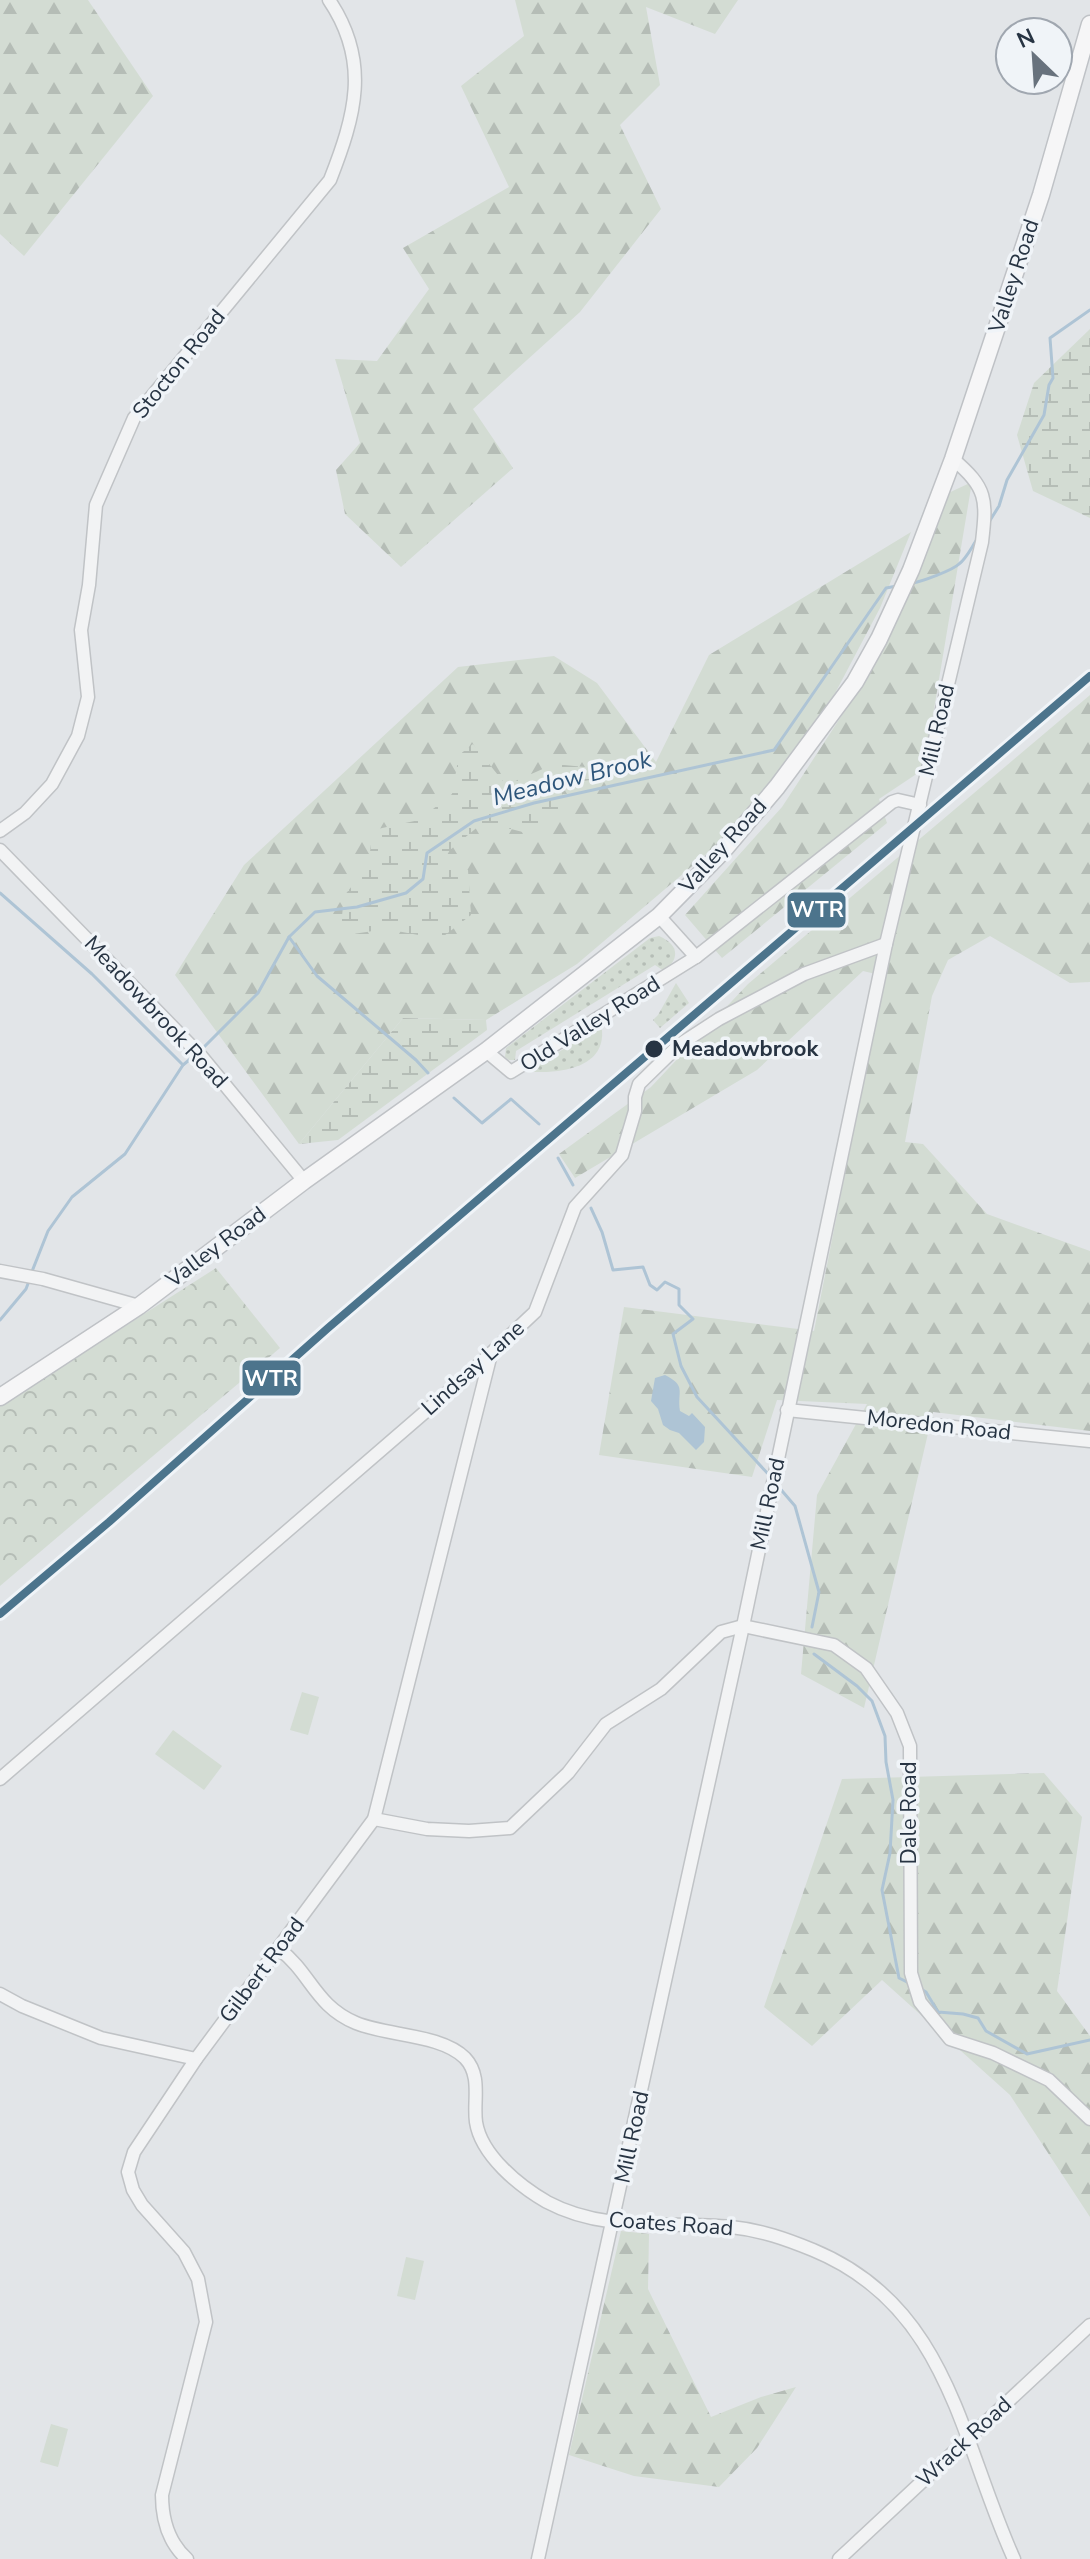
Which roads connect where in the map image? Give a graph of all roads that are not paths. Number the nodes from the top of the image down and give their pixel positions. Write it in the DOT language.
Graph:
graph roads {
  1 [pos="329,0"];
  2 [pos="1090,24"];
  3 [pos="953,459"];
  4 [pos="920,805"];
  5 [pos="0,831"];
  6 [pos="0,850"];
  7 [pos="659,916"];
  8 [pos="886,944"];
  9 [pos="696,957"];
  10 [pos="486,1051"];
  11 [pos="304,1181"];
  12 [pos="1,1272"];
  13 [pos="139,1306"];
  14 [pos="491,1354"];
  15 [pos="0,1397"];
  16 [pos="787,1410"];
  17 [pos="1090,1441"];
  18 [pos="743,1626"];
  19 [pos="0,1779"];
  20 [pos="374,1819"];
  21 [pos="279,1949"];
  22 [pos="0,1994"];
  23 [pos="196,2059"];
  24 [pos="1090,2119"];
  25 [pos="613,2222"];
  26 [pos="1090,2325"];
  27 [pos="968,2438"];
  28 [pos="187,2559"];
  29 [pos="538,2559"];
  30 [pos="839,2559"];
  31 [pos="1014,2559"];
  1 -- 5 [label="street, Stocton Road"];
  2 -- 3 [label="main road, Valley Road"];
  3 -- 4 [label="street, Mill Road"];
  3 -- 7 [label="main road, Valley Road"];
  4 -- 8 [label="street, Mill Road"];
  4 -- 9 [label="street, Old Valley Road"];
  6 -- 11 [label="street, Meadowbrook Road"];
  7 -- 9 [label="street"];
  7 -- 10 [label="main road, Valley Road"];
  8 -- 14 [label="street, Lindsay Lane"];
  8 -- 16 [label="street, Mill Road"];
  9 -- 10 [label="street, Old Valley Road"];
  10 -- 11 [label="main road, Valley Road"];
  11 -- 13 [label="main road, Valley Road"];
  12 -- 13 [label="street"];
  13 -- 15 [label="main road, Valley Road"];
  14 -- 19 [label="street, Lindsay Lane"];
  14 -- 20 [label="street, Gilbert Road"];
  16 -- 17 [label="street, Moredon Road"];
  16 -- 18 [label="street, Mill Road"];
  18 -- 20 [label="street"];
  18 -- 24 [label="street, Dale Road"];
  18 -- 25 [label="street, Mill Road"];
  20 -- 21 [label="street, Gilbert Road"];
  21 -- 23 [label="street, Gilbert Road"];
  21 -- 25 [label="street, Coates Road"];
  22 -- 23 [label="street"];
  23 -- 28 [label="street, Gilbert Road"];
  25 -- 27 [label="street, Coates Road"];
  25 -- 29 [label="street, Mill Road"];
  26 -- 27 [label="street, Wrack Road"];
  27 -- 30 [label="street, Wrack Road"];
  27 -- 31 [label="street, Coates Road"];
}
